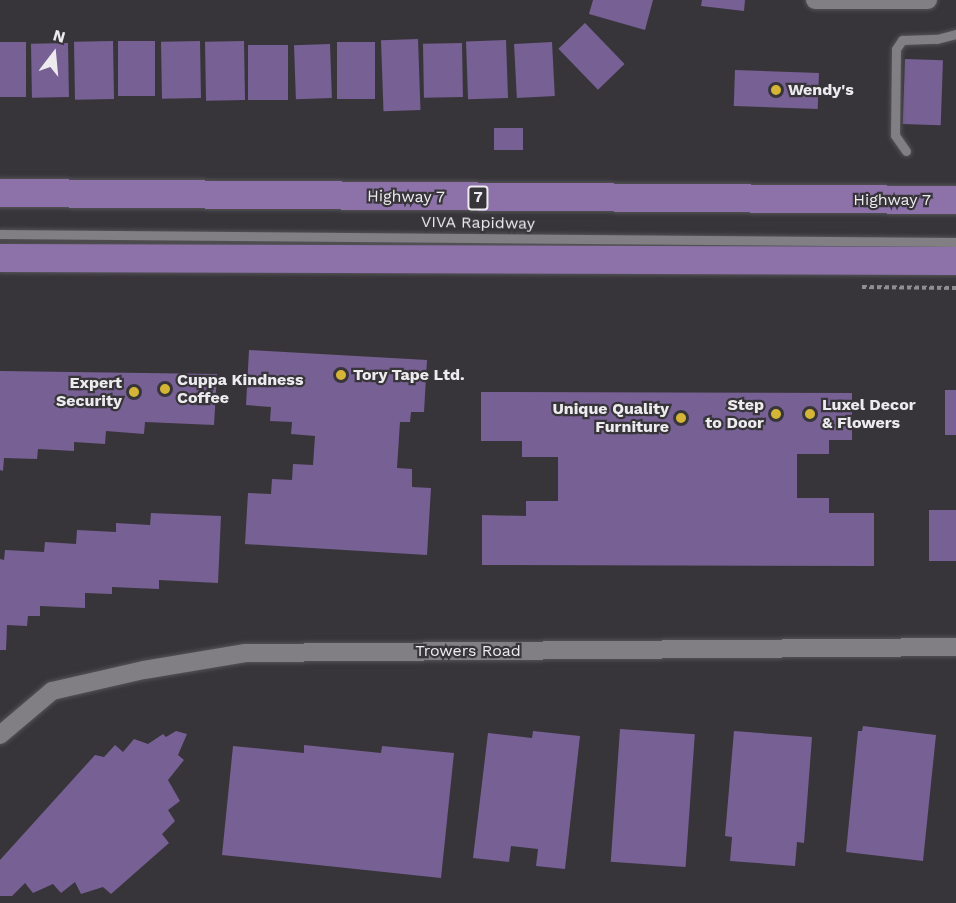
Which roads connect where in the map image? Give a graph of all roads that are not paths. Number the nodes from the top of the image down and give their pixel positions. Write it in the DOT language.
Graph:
graph roads {
  1 [pos="815,0"];
  2 [pos="928,0"];
  3 [pos="956,34"];
  4 [pos="906,151"];
  5 [pos="0,193"];
  6 [pos="956,200"];
  7 [pos="0,234"];
  8 [pos="956,242"];
  9 [pos="0,258"];
  10 [pos="956,261"];
  11 [pos="956,647"];
  12 [pos="0,735"];
  1 -- 2 [label="street"];
  3 -- 4 [label="lane"];
  5 -- 6 [label="main road, Highway 7 / 7"];
  7 -- 8 [label="lane, VIVA Rapidway"];
  9 -- 10 [label="main road"];
  11 -- 12 [label="street, Trowers Road"];
}
